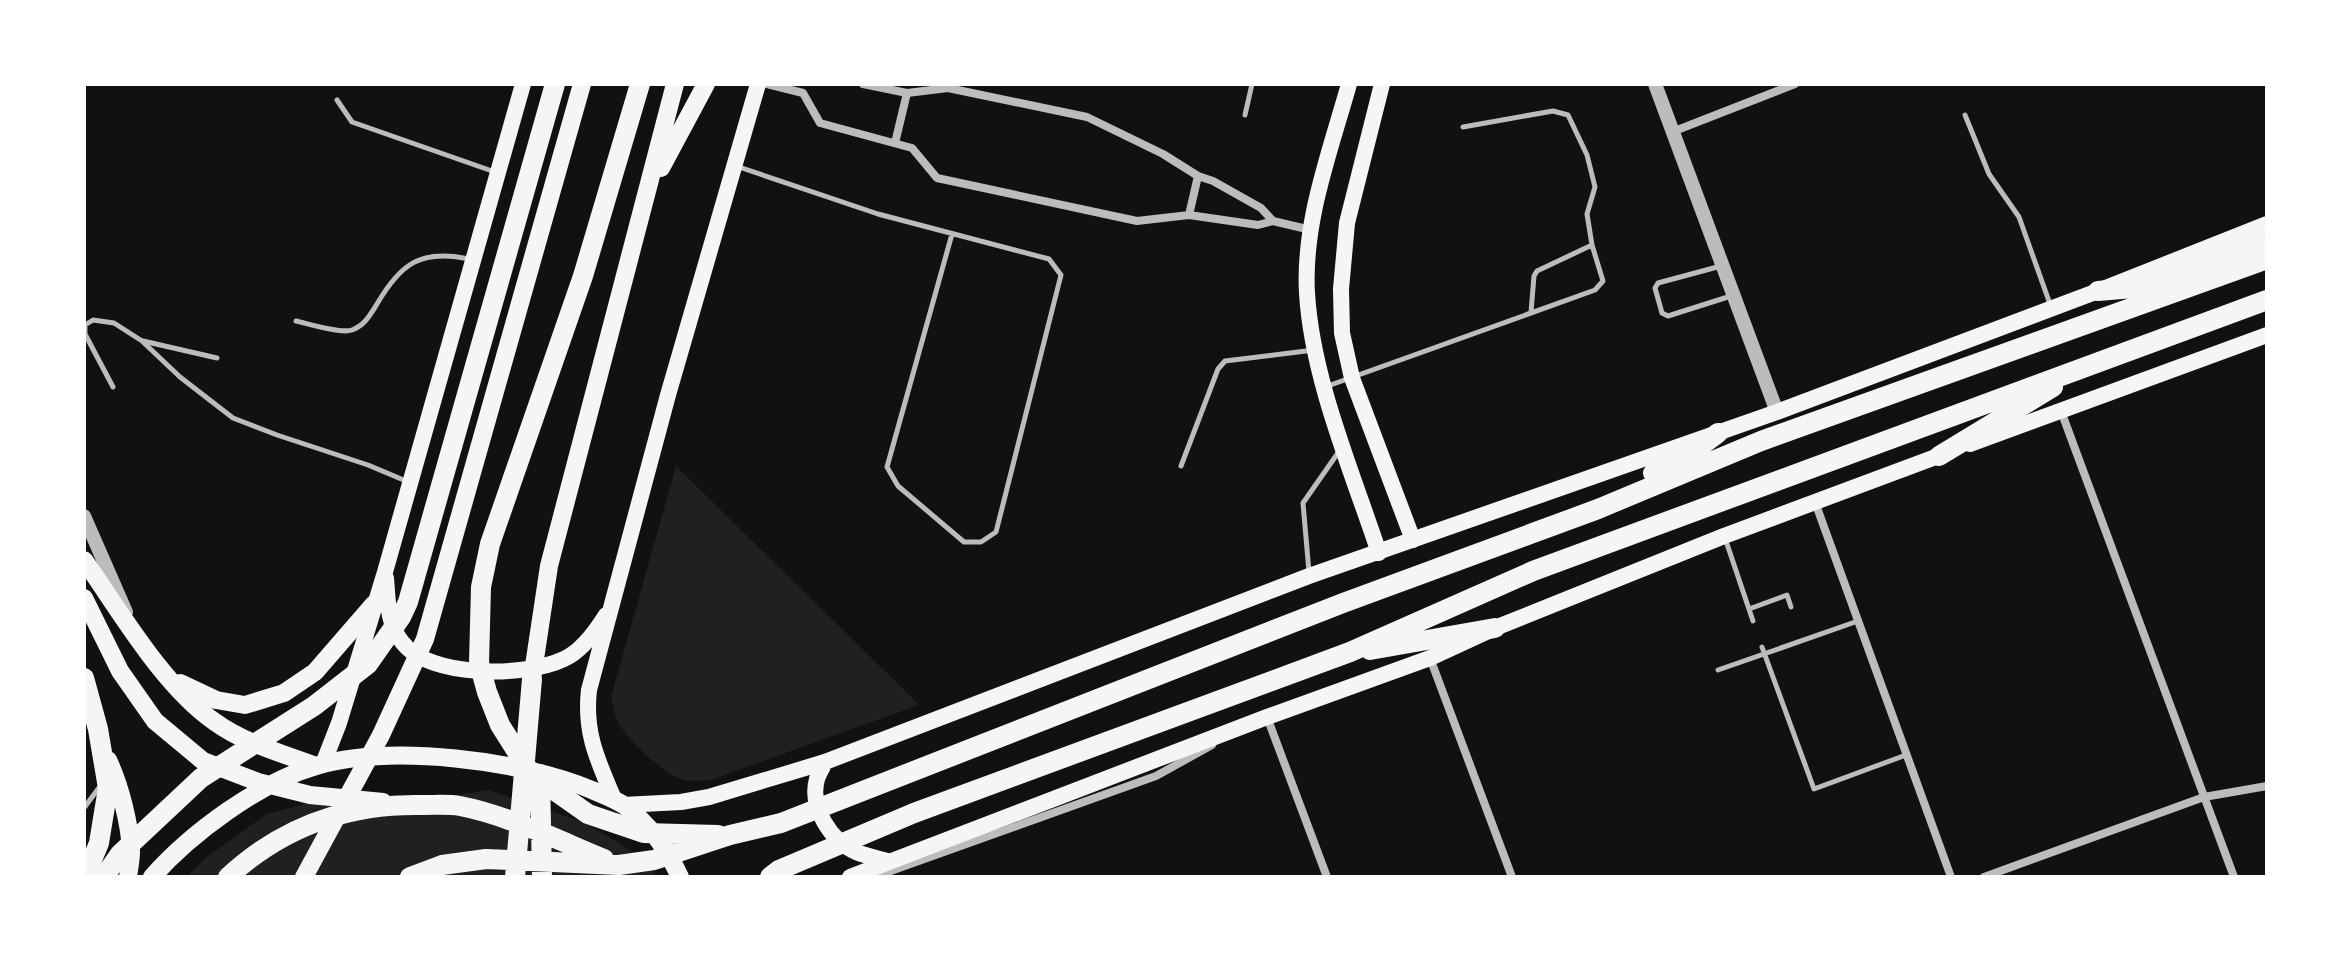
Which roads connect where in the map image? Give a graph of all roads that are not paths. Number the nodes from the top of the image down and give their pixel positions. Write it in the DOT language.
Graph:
graph roads {
  1 [pos="523,84"];
  2 [pos="555,84"];
  3 [pos="582,84"];
  4 [pos="640,84"];
  5 [pos="675,84"];
  6 [pos="706,84"];
  7 [pos="758,84"];
  8 [pos="767,84"];
  9 [pos="809,84"];
  10 [pos="863,84"];
  11 [pos="1252,84"];
  12 [pos="1349,84"];
  13 [pos="1382,84"];
  14 [pos="1655,84"];
  15 [pos="1791,85"];
  16 [pos="803,93"];
  17 [pos="907,93"];
  18 [pos="337,100"];
  19 [pos="1245,115"];
  20 [pos="1965,115"];
  21 [pos="1463,127"];
  22 [pos="1672,132"];
  23 [pos="895,143"];
  24 [pos="734,165"];
  25 [pos="498,173"];
  26 [pos="1198,176"];
  27 [pos="646,195"];
  28 [pos="1189,215"];
  29 [pos="1273,221"];
  30 [pos="2267,224"];
  31 [pos="1311,230"];
  32 [pos="952,234"];
  33 [pos="2267,243"];
  34 [pos="1592,245"];
  35 [pos="2267,259"];
  36 [pos="474,260"];
  37 [pos="1722,265"];
  38 [pos="2098,291"];
  39 [pos="1734,295"];
  40 [pos="2267,300"];
  41 [pos="2052,309"];
  42 [pos="1531,312"];
  43 [pos="296,321"];
  44 [pos="2267,335"];
  45 [pos="142,341"];
  46 [pos="1314,350"];
  47 [pos="217,358"];
  48 [pos="2097,361"];
  49 [pos="1352,378"];
  50 [pos="113,387"];
  51 [pos="1324,387"];
  52 [pos="2061,411"];
  53 [pos="1777,412"];
  54 [pos="1718,433"];
  55 [pos="1343,446"];
  56 [pos="1939,456"];
  57 [pos="1181,466"];
  58 [pos="411,483"];
  59 [pos="1815,502"];
  60 [pos="1598,509"];
  61 [pos="84,516"];
  62 [pos="1724,536"];
  63 [pos="1413,540"];
  64 [pos="1379,553"];
  65 [pos="84,560"];
  66 [pos="385,572"];
  67 [pos="1309,576"];
  68 [pos="84,598"];
  69 [pos="374,604"];
  70 [pos="613,604"];
  71 [pos="1791,607"];
  72 [pos="1749,609"];
  73 [pos="1753,621"];
  74 [pos="1858,621"];
  75 [pos="1495,628"];
  76 [pos="134,631"];
  77 [pos="1763,650"];
  78 [pos="1350,652"];
  79 [pos="1430,658"];
  80 [pos="1718,670"];
  81 [pos="84,678"];
  82 [pos="171,679"];
  83 [pos="532,679"];
  84 [pos="84,711"];
  85 [pos="1267,717"];
  86 [pos="1907,754"];
  87 [pos="825,762"];
  88 [pos="319,765"];
  89 [pos="111,767"];
  90 [pos="2267,786"];
  91 [pos="2204,797"];
  92 [pos="619,802"];
  93 [pos="402,804"];
  94 [pos="84,808"];
  95 [pos="730,835"];
  96 [pos="619,865"];
  97 [pos="889,866"];
  98 [pos="85,877"];
  99 [pos="104,877"];
  100 [pos="128,877"];
  101 [pos="152,877"];
  102 [pos="228,877"];
  103 [pos="304,877"];
  104 [pos="410,877"];
  105 [pos="515,877"];
  106 [pos="542,877"];
  107 [pos="680,877"];
  108 [pos="770,877"];
  109 [pos="850,877"];
  110 [pos="874,877"];
  111 [pos="1327,877"];
  112 [pos="1512,877"];
  113 [pos="1951,877"];
  114 [pos="1984,877"];
  115 [pos="2234,877"];
  1 -- 25 [label="main road"];
  2 -- 99 [label="highway"];
  3 -- 103 [label="main road"];
  4 -- 95 [label="highway"];
  5 -- 27 [label="main road"];
  6 -- 27 [label="main road"];
  7 -- 24 [label="main road"];
  8 -- 16 [label="street"];
  9 -- 16 [label="street"];
  10 -- 17 [label="street"];
  11 -- 19 [label="lane"];
  12 -- 31 [label="main road"];
  13 -- 49 [label="main road"];
  14 -- 22 [label="street"];
  15 -- 22 [label="street"];
  16 -- 23 [label="street"];
  17 -- 23 [label="street"];
  17 -- 26 [label="street"];
  18 -- 25 [label="lane"];
  20 -- 41 [label="lane"];
  21 -- 34 [label="lane"];
  22 -- 37 [label="street"];
  23 -- 28 [label="street"];
  24 -- 32 [label="lane"];
  24 -- 70 [label="main road"];
  25 -- 36 [label="main road"];
  26 -- 28 [label="street"];
  26 -- 29 [label="street"];
  27 -- 83 [label="main road"];
  28 -- 29 [label="street"];
  29 -- 31 [label="street"];
  30 -- 38 [label="main road"];
  31 -- 46 [label="main road"];
  32 -- 32 [label="lane"];
  33 -- 38 [label="highway"];
  34 -- 42 [label="lane"];
  34 -- 42 [label="lane"];
  35 -- 60 [label="highway"];
  36 -- 43 [label="lane"];
  36 -- 58 [label="main road"];
  37 -- 39 [label="street"];
  37 -- 39 [label="lane"];
  38 -- 41 [label="main road"];
  39 -- 53 [label="street"];
  40 -- 48 [label="highway"];
  41 -- 53 [label="main road"];
  42 -- 49 [label="lane"];
  44 -- 52 [label="main road"];
  45 -- 47 [label="lane"];
  45 -- 50 [label="lane"];
  45 -- 58 [label="lane"];
  46 -- 51 [label="main road"];
  46 -- 57 [label="lane"];
  48 -- 56 [label="highway"];
  48 -- 78 [label="highway"];
  49 -- 51 [label="lane"];
  49 -- 63 [label="main road"];
  51 -- 55 [label="main road"];
  52 -- 56 [label="main road"];
  52 -- 91 [label="street"];
  53 -- 54 [label="main road"];
  54 -- 60 [label="highway"];
  54 -- 63 [label="main road"];
  55 -- 64 [label="main road"];
  55 -- 67 [label="lane"];
  56 -- 59 [label="main road"];
  58 -- 66 [label="main road"];
  59 -- 62 [label="main road"];
  59 -- 74 [label="street"];
  60 -- 95 [label="highway"];
  61 -- 76 [label="street"];
  62 -- 72 [label="lane"];
  62 -- 75 [label="main road"];
  63 -- 64 [label="main road"];
  64 -- 67 [label="main road"];
  65 -- 76 [label="main road"];
  66 -- 69 [label="main road"];
  66 -- 70 [label="main road"];
  67 -- 87 [label="main road"];
  68 -- 93 [label="main road"];
  69 -- 82 [label="main road"];
  69 -- 88 [label="main road"];
  70 -- 92 [label="main road"];
  71 -- 72 [label="lane"];
  72 -- 73 [label="lane"];
  74 -- 77 [label="lane"];
  74 -- 86 [label="street"];
  75 -- 78 [label="highway"];
  75 -- 79 [label="main road"];
  76 -- 82 [label="main road"];
  77 -- 80 [label="lane"];
  77 -- 86 [label="lane"];
  78 -- 108 [label="highway"];
  79 -- 85 [label="main road"];
  79 -- 112 [label="street"];
  81 -- 98 [label="highway"];
  82 -- 88 [label="main road"];
  83 -- 105 [label="highway"];
  83 -- 106 [label="highway"];
  84 -- 89 [label="main road"];
  85 -- 97 [label="main road"];
  85 -- 111 [label="street"];
  86 -- 113 [label="street"];
  87 -- 92 [label="main road"];
  87 -- 97 [label="main road"];
  88 -- 92 [label="main road"];
  88 -- 101 [label="main road"];
  89 -- 94 [label="lane"];
  89 -- 100 [label="main road"];
  90 -- 91 [label="street"];
  91 -- 114 [label="street"];
  91 -- 115 [label="street"];
  92 -- 107 [label="main road"];
  93 -- 96 [label="highway"];
  93 -- 102 [label="highway"];
  95 -- 96 [label="highway"];
  96 -- 104 [label="highway"];
  97 -- 109 [label="main road"];
  97 -- 110 [label="street"];
}
